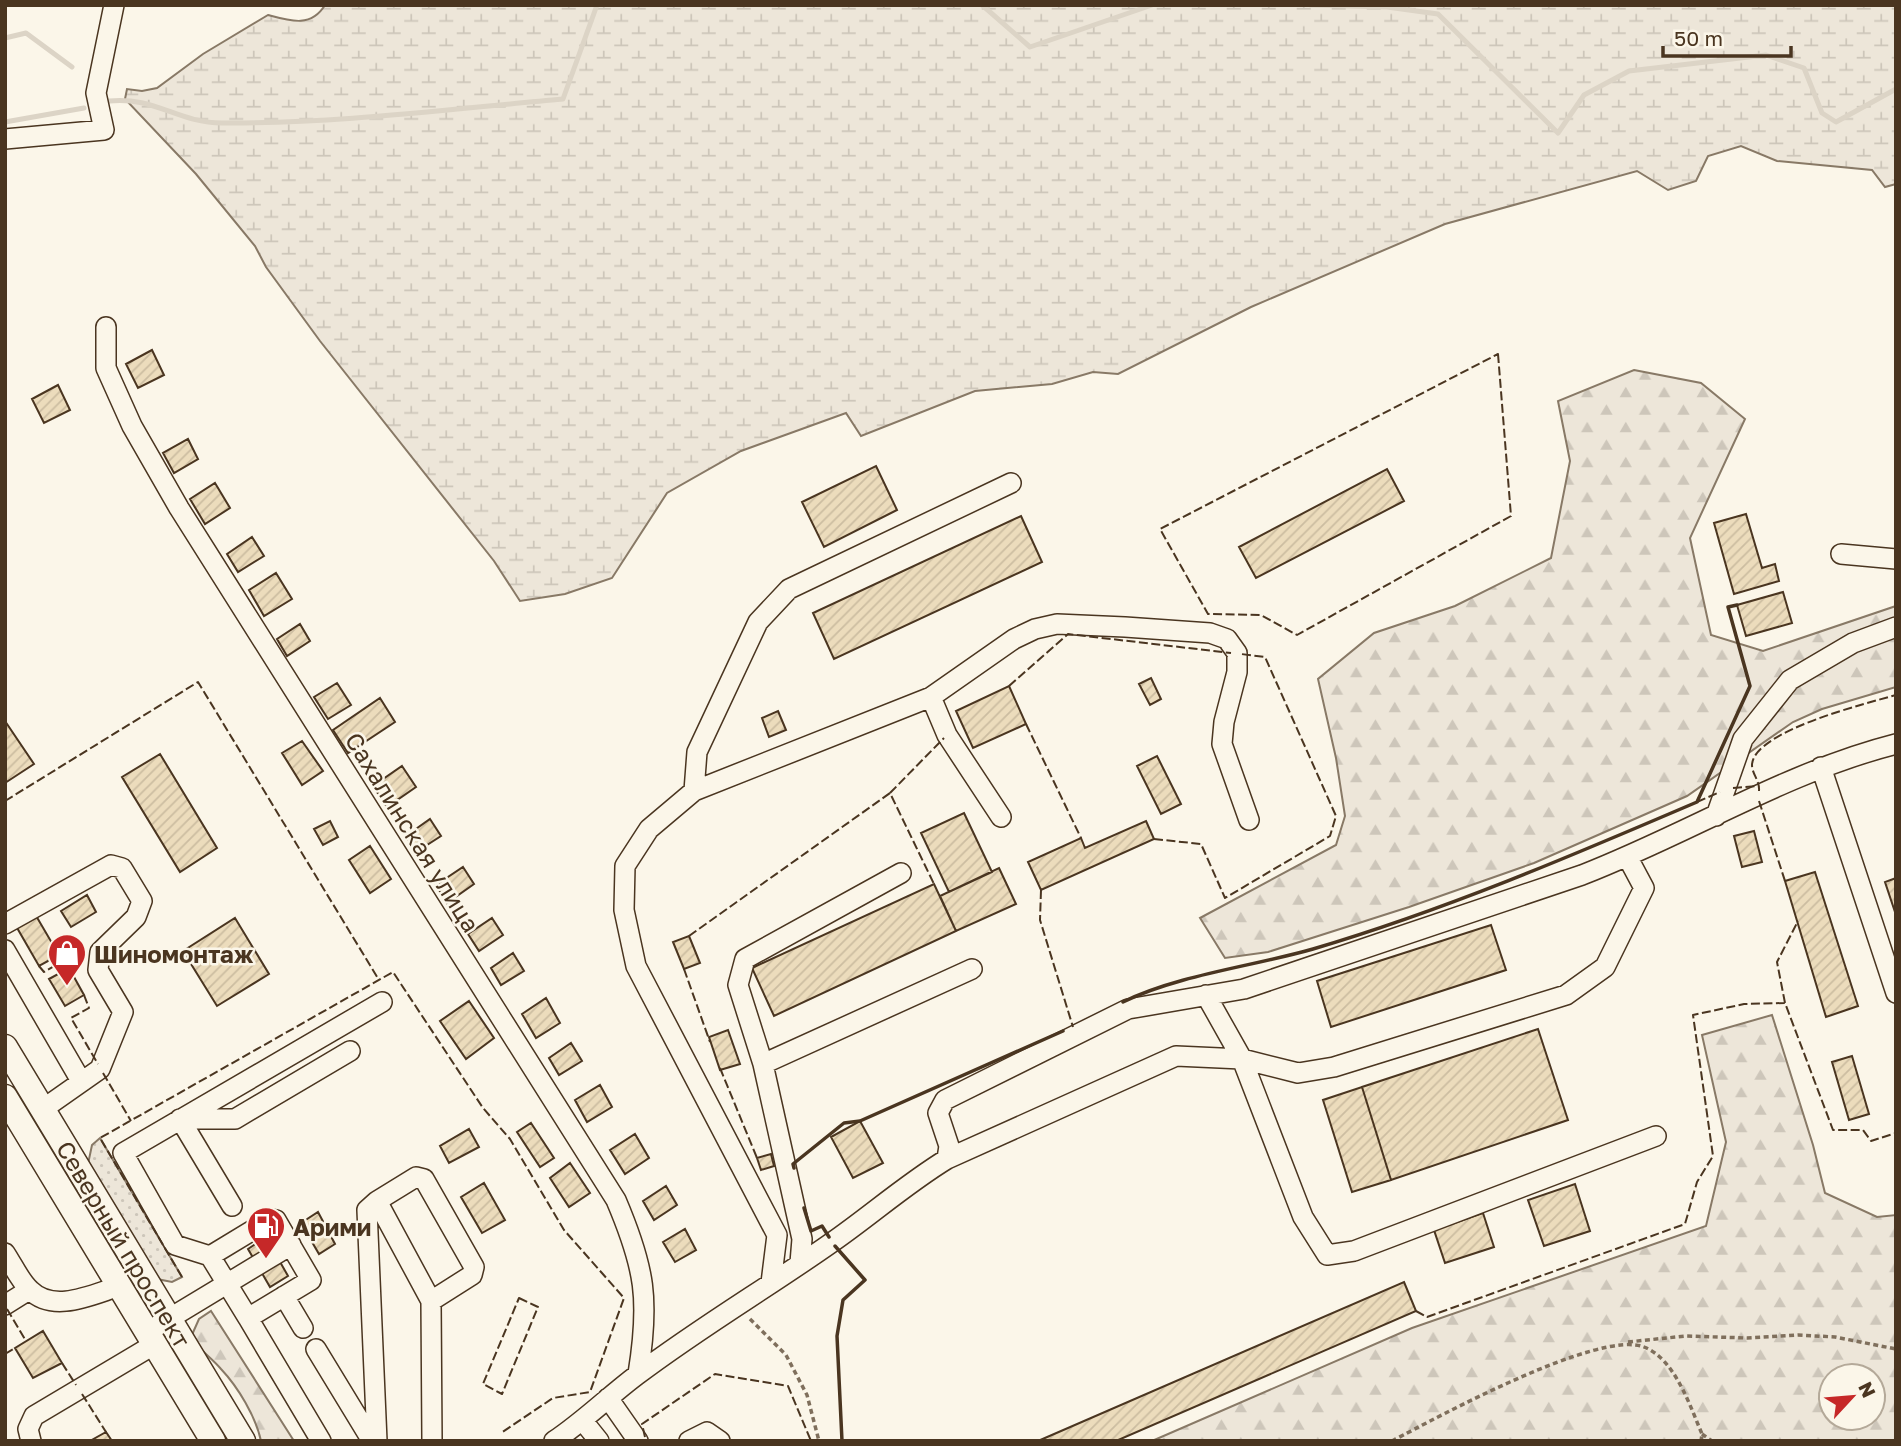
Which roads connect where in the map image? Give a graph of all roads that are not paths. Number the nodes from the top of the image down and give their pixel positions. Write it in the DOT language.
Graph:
graph roads {
  1 [pos="114,5"];
  2 [pos="5,139"];
  3 [pos="106,327"];
  4 [pos="1011,483"];
  5 [pos="1841,554"];
  6 [pos="1896,559"];
  7 [pos="1896,627"];
  8 [pos="931,697"];
  9 [pos="1896,744"];
  10 [pos="1821,767"];
  11 [pos="694,791"];
  12 [pos="1716,816"];
  13 [pos="1000,817"];
  14 [pos="1249,820"];
  15 [pos="1628,858"];
  16 [pos="901,873"];
  17 [pos="5,924"];
  18 [pos="5,950"];
  19 [pos="972,969"];
  20 [pos="1896,993"];
  21 [pos="1206,995"];
  22 [pos="382,1002"];
  23 [pos="5,1047"];
  24 [pos="349,1051"];
  25 [pos="1242,1059"];
  26 [pos="763,1064"];
  27 [pos="81,1081"];
  28 [pos="7,1104"];
  29 [pos="43,1109"];
  30 [pos="180,1119"];
  31 [pos="1656,1136"];
  32 [pos="947,1159"];
  33 [pos="377,1201"];
  34 [pos="232,1206"];
  35 [pos="291,1245"];
  36 [pos="5,1253"];
  37 [pos="211,1256"];
  38 [pos="800,1263"];
  39 [pos="227,1283"];
  40 [pos="771,1283"];
  41 [pos="120,1286"];
  42 [pos="29,1290"];
  43 [pos="284,1296"];
  44 [pos="431,1301"];
  45 [pos="5,1305"];
  46 [pos="169,1318"];
  47 [pos="248,1318"];
  48 [pos="303,1328"];
  49 [pos="151,1338"];
  50 [pos="316,1349"];
  51 [pos="638,1374"];
  52 [pos="608,1398"];
  53 [pos="583,1421"];
  54 [pos="31,1441"];
  55 [pos="214,1441"];
  56 [pos="243,1441"];
  57 [pos="321,1441"];
  58 [pos="372,1441"];
  59 [pos="377,1441"];
  60 [pos="432,1441"];
  61 [pos="554,1441"];
  62 [pos="599,1441"];
  63 [pos="638,1441"];
  64 [pos="689,1441"];
  65 [pos="720,1441"];
  1 -- 2 [label="street"];
  3 -- 51 [label="street, Сахалинская улица"];
  4 -- 11 [label="street"];
  5 -- 6 [label="street"];
  7 -- 12 [label="street"];
  8 -- 11 [label="street"];
  8 -- 13 [label="street"];
  8 -- 14 [label="street"];
  9 -- 10 [label="street"];
  10 -- 12 [label="street"];
  10 -- 20 [label="street"];
  11 -- 40 [label="street"];
  12 -- 15 [label="street"];
  15 -- 21 [label="street"];
  15 -- 25 [label="street"];
  16 -- 26 [label="street"];
  17 -- 27 [label="street"];
  18 -- 27 [label="street"];
  19 -- 26 [label="street"];
  21 -- 25 [label="street"];
  21 -- 32 [label="street"];
  22 -- 30 [label="street"];
  23 -- 29 [label="main road, Северный проспект"];
  24 -- 30 [label="street"];
  25 -- 31 [label="street"];
  25 -- 32 [label="street"];
  26 -- 38 [label="street"];
  27 -- 29 [label="street"];
  28 -- 41 [label="main road, Северный проспект"];
  29 -- 46 [label="main road, Северный проспект"];
  30 -- 34 [label="street"];
  30 -- 37 [label="street"];
  32 -- 38 [label="street"];
  33 -- 44 [label="street"];
  33 -- 44 [label="street"];
  33 -- 59 [label="street"];
  35 -- 37 [label="street"];
  35 -- 39 [label="street"];
  35 -- 43 [label="street"];
  36 -- 42 [label="street"];
  37 -- 39 [label="street"];
  38 -- 40 [label="street"];
  39 -- 46 [label="street"];
  39 -- 47 [label="street"];
  40 -- 51 [label="street"];
  41 -- 42 [label="street"];
  41 -- 49 [label="main road, Северный проспект"];
  42 -- 45 [label="street"];
  43 -- 47 [label="street"];
  43 -- 48 [label="street"];
  44 -- 60 [label="street"];
  46 -- 49 [label="street"];
  46 -- 56 [label="main road, Северный проспект"];
  47 -- 57 [label="street"];
  49 -- 54 [label="street"];
  49 -- 55 [label="main road, Северный проспект"];
  50 -- 58 [label="street"];
  51 -- 52 [label="street"];
  52 -- 53 [label="street"];
  52 -- 63 [label="street"];
  53 -- 61 [label="street"];
  53 -- 62 [label="street"];
  64 -- 65 [label="street"];
}
